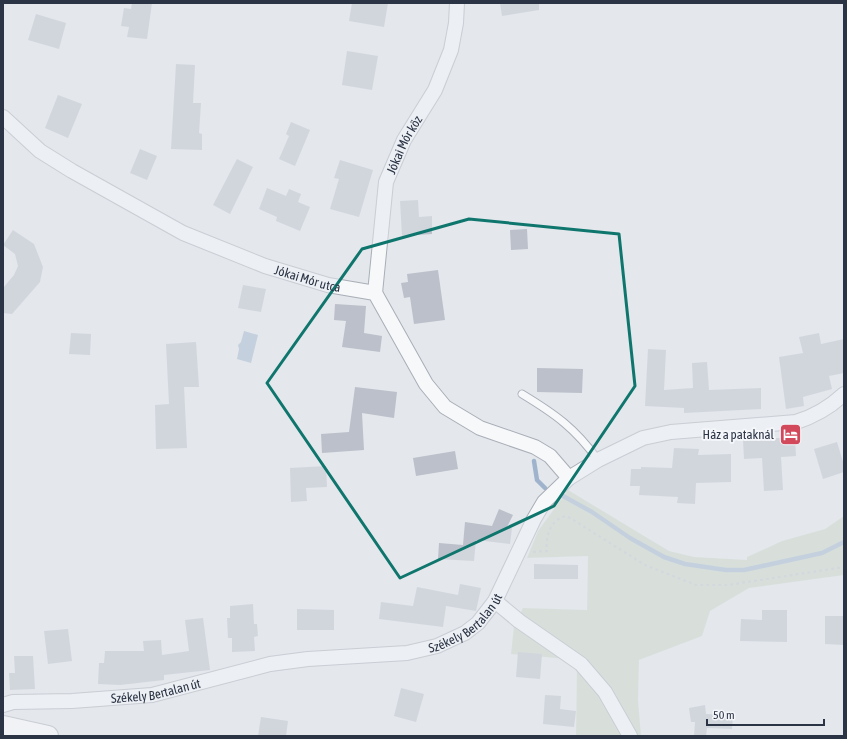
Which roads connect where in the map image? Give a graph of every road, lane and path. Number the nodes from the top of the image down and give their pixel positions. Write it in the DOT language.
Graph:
graph roads {
  1 [pos="457,3"];
  2 [pos="3,116"];
  3 [pos="375,293"];
  4 [pos="522,394"];
  5 [pos="844,394"];
  6 [pos="598,460"];
  7 [pos="569,478"];
  8 [pos="519,552"];
  9 [pos="844,567"];
  10 [pos="495,601"];
  11 [pos="3,705"];
  12 [pos="3,726"];
  13 [pos="48,736"];
  14 [pos="630,736"];
  1 -- 3 [label="street, Jókai Mór köz"];
  2 -- 3 [label="street, Jókai Mór utca"];
  3 -- 7 [label="street"];
  4 -- 6 [label="lane"];
  5 -- 6 [label="street, Székely Bertalan út"];
  6 -- 7 [label="street, Székely Bertalan út"];
  7 -- 8 [label="street, Székely Bertalan út"];
  8 -- 9 [label="path"];
  8 -- 10 [label="street, Székely Bertalan út"];
  10 -- 11 [label="street, Székely Bertalan út"];
  10 -- 14 [label="street"];
  12 -- 13 [label="main road"];
}
